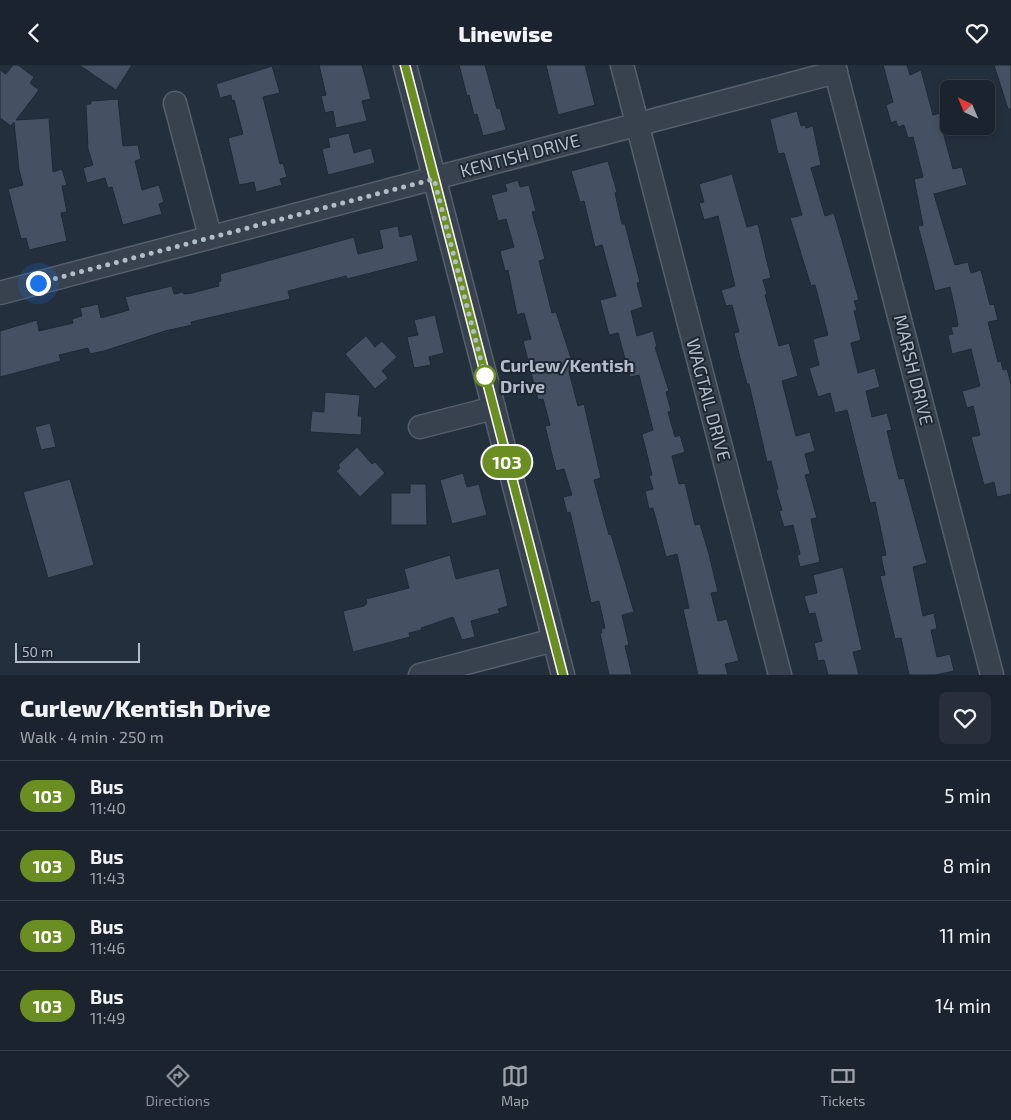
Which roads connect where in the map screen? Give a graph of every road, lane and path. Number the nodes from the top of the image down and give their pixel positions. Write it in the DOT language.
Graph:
graph roads {
  1 [pos="405,65"];
  2 [pos="622,65"];
  3 [pos="835,69"];
  4 [pos="175,103"];
  5 [pos="637,125"];
  6 [pos="434,179"];
  7 [pos="210,236"];
  8 [pos="0,293"];
  9 [pos="494,408"];
  10 [pos="420,427"];
  11 [pos="554,640"];
  12 [pos="420,675"];
  13 [pos="563,675"];
  14 [pos="780,675"];
  15 [pos="992,675"];
  1 -- 6 [label="street"];
  2 -- 5 [label="street, WAGTAIL DRIVE"];
  3 -- 5 [label="street, KENTISH DRIVE"];
  3 -- 15 [label="street, MARSH DRIVE"];
  4 -- 7 [label="street"];
  5 -- 6 [label="street, KENTISH DRIVE"];
  5 -- 14 [label="street, WAGTAIL DRIVE"];
  6 -- 7 [label="street, KENTISH DRIVE"];
  6 -- 9 [label="street"];
  7 -- 8 [label="street, KENTISH DRIVE"];
  9 -- 10 [label="street"];
  9 -- 11 [label="street"];
  11 -- 12 [label="street"];
  11 -- 13 [label="street"];
}
